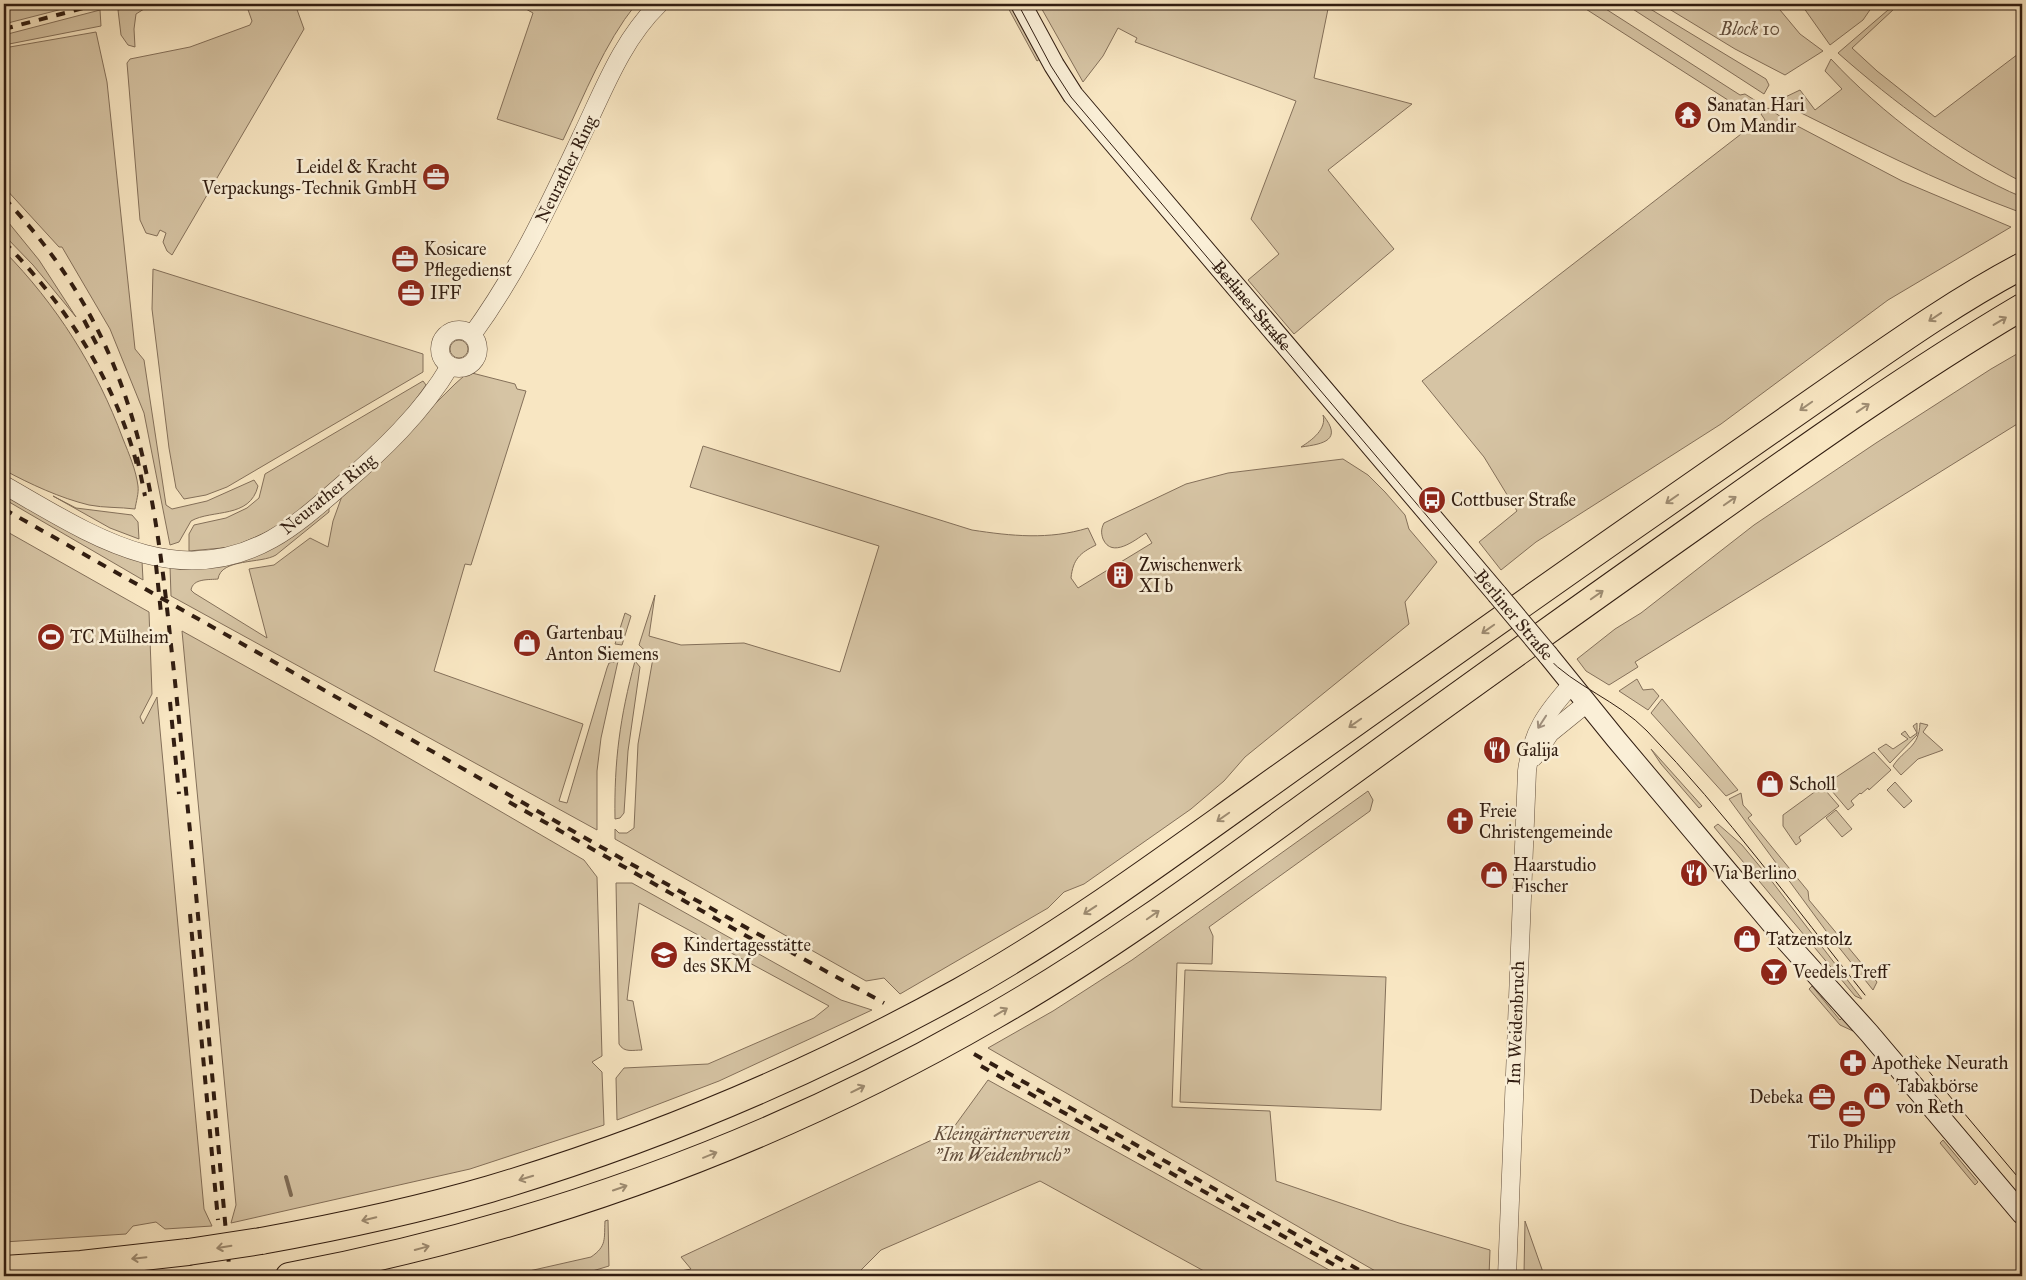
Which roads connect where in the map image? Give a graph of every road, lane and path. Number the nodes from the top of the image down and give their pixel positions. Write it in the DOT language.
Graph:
graph roads {
  1 [pos="659,4"];
  2 [pos="1021,4"];
  3 [pos="2022,266"];
  4 [pos="2022,307"];
  5 [pos="472,335"];
  6 [pos="450,366"];
  7 [pos="4,485"];
  8 [pos="1572,684"];
  9 [pos="1587,703"];
  10 [pos="1526,771"];
  11 [pos="2022,1214"];
  12 [pos="4,1269"];
  13 [pos="289,1276"];
  14 [pos="1507,1276"];
  1 -- 5 [label="street, Neurather Ring"];
  2 -- 8 [label="main road, Berliner Straße, bridge"];
  3 -- 12 [label="highway, one-way, bridge"];
  13 -- 4 [label="highway, one-way"];
  5 -- 6 [label="street"];
  5 -- 6 [label="street"];
  6 -- 7 [label="street, Neurather Ring"];
  8 -- 9 [label="main road, Berliner Straße"];
  8 -- 10 [label="street, Im Weidenbruch, one-way"];
  9 -- 10 [label="street"];
  9 -- 11 [label="main road, Berliner Straße"];
  10 -- 14 [label="street, Im Weidenbruch"];
}
